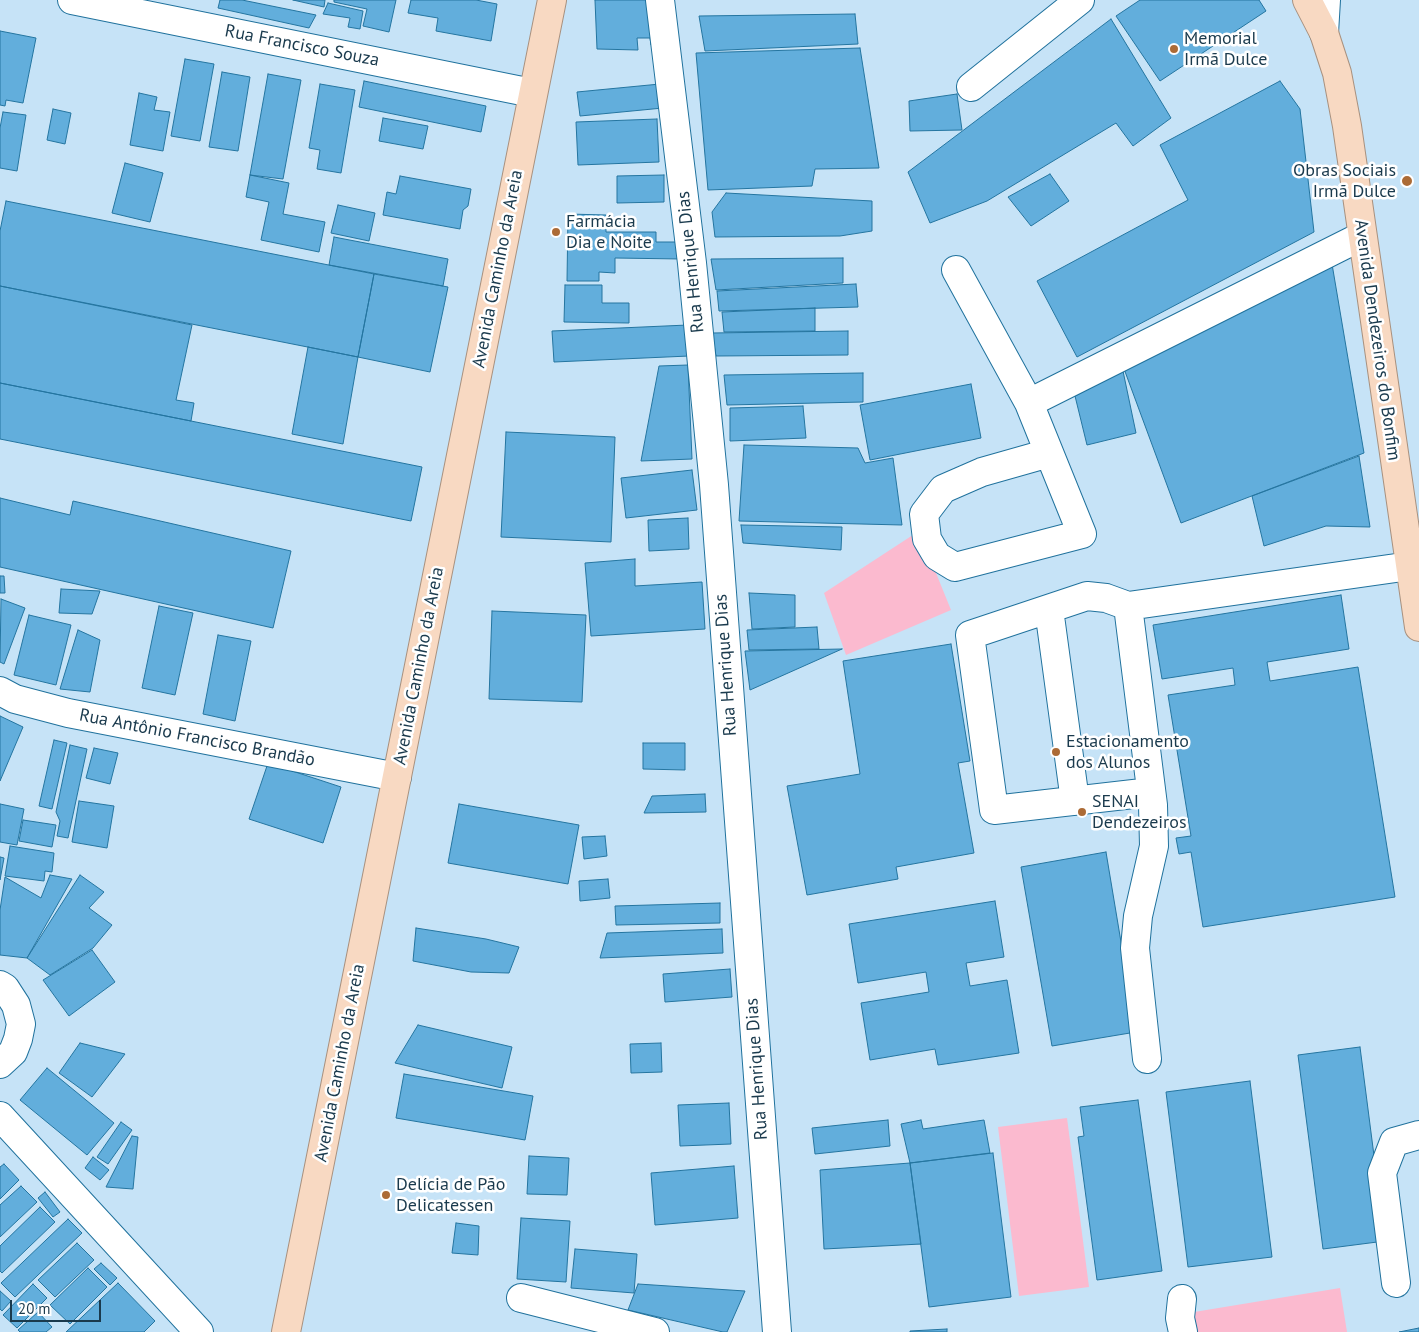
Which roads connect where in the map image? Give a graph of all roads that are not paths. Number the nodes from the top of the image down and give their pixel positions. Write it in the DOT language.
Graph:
graph roads {
  1 [pos="72,0"];
  2 [pos="552,0"];
  3 [pos="660,0"];
  4 [pos="1080,0"];
  5 [pos="1307,0"];
  6 [pos="1326,0"];
  7 [pos="1324,33"];
  8 [pos="971,87"];
  9 [pos="532,93"];
  10 [pos="1362,236"];
  11 [pos="956,270"];
  12 [pos="1029,404"];
  13 [pos="1049,453"];
  14 [pos="1410,566"];
  15 [pos="1128,606"];
  16 [pos="1049,609"];
  17 [pos="1419,625"];
  18 [pos="0,691"];
  19 [pos="397,777"];
  20 [pos="1152,792"];
  21 [pos="1075,801"];
  22 [pos="0,985"];
  23 [pos="1147,1059"];
  24 [pos="0,1064"];
  25 [pos="0,1116"];
  26 [pos="1419,1135"];
  27 [pos="1396,1283"];
  28 [pos="521,1298"];
  29 [pos="1182,1299"];
  30 [pos="199,1332"];
  31 [pos="286,1332"];
  32 [pos="655,1332"];
  33 [pos="777,1332"];
  34 [pos="1183,1332"];
  1 -- 9 [label="street, Rua Francisco Souza"];
  2 -- 9 [label="main road, Avenida Caminho da Areia"];
  3 -- 33 [label="street, Rua Henrique Dias"];
  4 -- 8 [label="street"];
  5 -- 7 [label="main road, Avenida Dendezeiros do Bonfim"];
  6 -- 7 [label="street"];
  7 -- 10 [label="main road, Avenida Dendezeiros do Bonfim"];
  9 -- 19 [label="main road, Avenida Caminho da Areia"];
  10 -- 12 [label="street"];
  10 -- 14 [label="main road, Avenida Dendezeiros do Bonfim"];
  11 -- 12 [label="street"];
  12 -- 13 [label="street"];
  13 -- 13 [label="street"];
  14 -- 15 [label="street"];
  14 -- 17 [label="main road, Avenida Dendezeiros do Bonfim"];
  15 -- 16 [label="street"];
  15 -- 20 [label="street"];
  16 -- 21 [label="street"];
  16 -- 21 [label="street"];
  18 -- 19 [label="street, Rua Antônio Francisco Brandão"];
  19 -- 31 [label="main road, Avenida Caminho da Areia"];
  20 -- 21 [label="street"];
  20 -- 23 [label="street"];
  22 -- 24 [label="street"];
  25 -- 30 [label="street"];
  26 -- 27 [label="street"];
  28 -- 32 [label="street"];
  29 -- 34 [label="street"];
}
